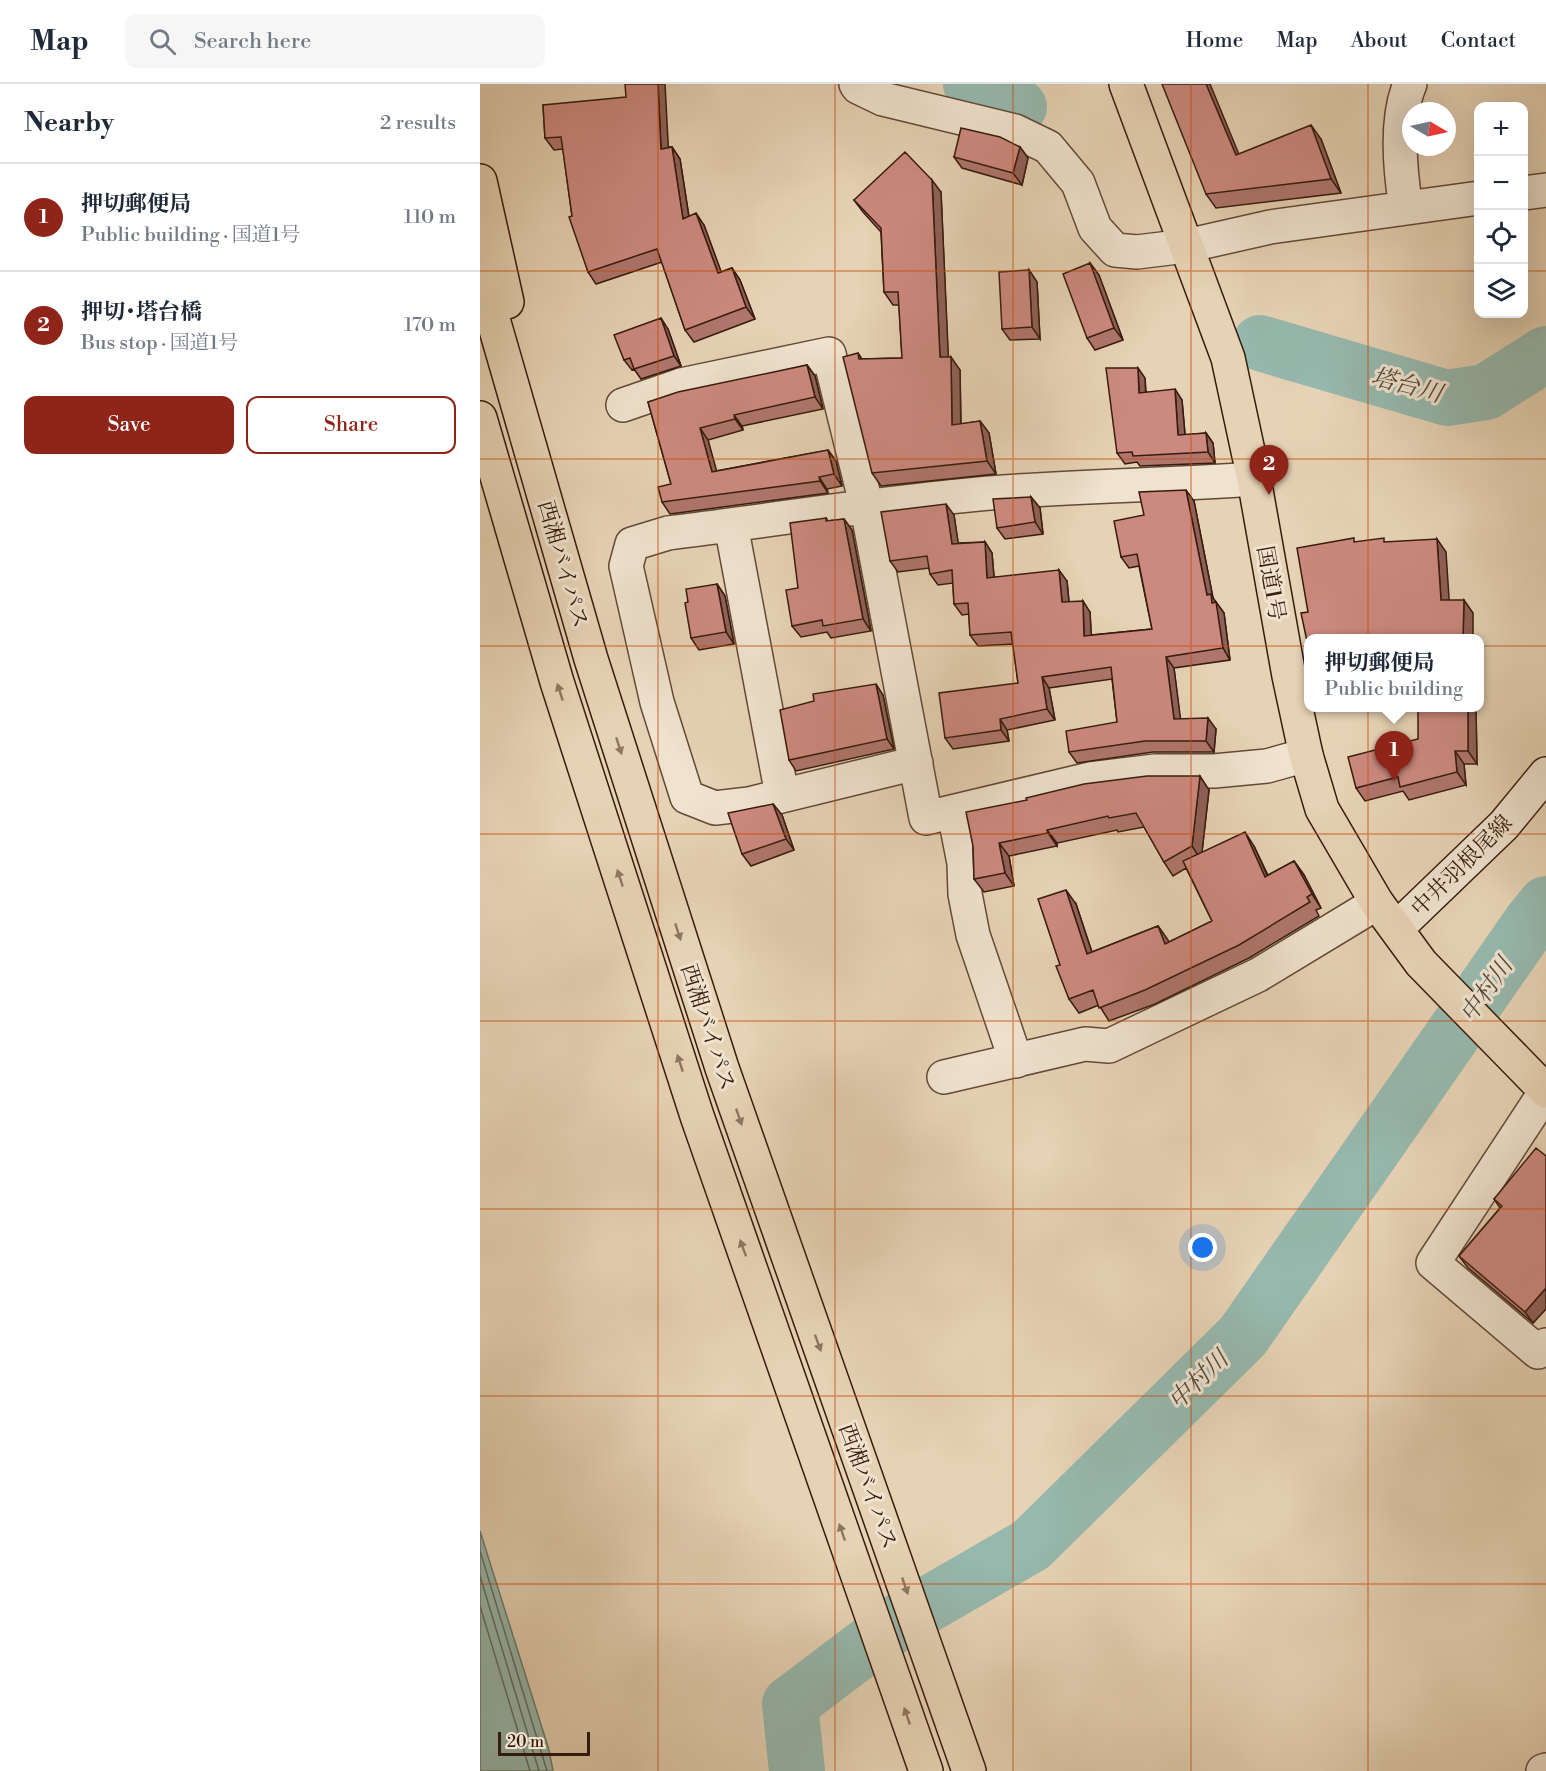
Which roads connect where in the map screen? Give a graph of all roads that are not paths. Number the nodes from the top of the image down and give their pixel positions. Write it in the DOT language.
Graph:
graph roads {
  1 [pos="856,84"];
  2 [pos="1126,84"];
  3 [pos="1410,84"];
  4 [pos="480,181"];
  5 [pos="1546,190"];
  6 [pos="1528,192"];
  7 [pos="1474,199"];
  8 [pos="1406,208"];
  9 [pos="1186,246"];
  10 [pos="480,274"];
  11 [pos="623,405"];
  12 [pos="480,418"];
  13 [pos="1254,479"];
  14 [pos="867,508"];
  15 [pos="731,525"];
  16 [pos="566,569"];
  17 [pos="1306,755"];
  18 [pos="916,763"];
  19 [pos="1546,774"];
  20 [pos="782,795"];
  21 [pos="954,812"];
  22 [pos="1377,903"];
  23 [pos="1397,928"];
  24 [pos="1016,1061"];
  25 [pos="944,1077"];
  26 [pos="1543,1080"];
  27 [pos="1546,1345"];
  28 [pos="926,1771"];
  29 [pos="969,1771"];
  1 -- 9 [label="street"];
  2 -- 9 [label="highway, 国道1号"];
  3 -- 8 [label="street"];
  4 -- 16 [label="highway"];
  5 -- 6 [label="street"];
  7 -- 8 [label="street"];
  8 -- 9 [label="street"];
  9 -- 13 [label="highway, 国道1号"];
  10 -- 16 [label="highway, 西湘バイパス"];
  11 -- 14 [label="street"];
  28 -- 12 [label="highway, 西湘バイパス, one-way"];
  13 -- 14 [label="street"];
  13 -- 17 [label="highway, 国道1号"];
  14 -- 15 [label="street"];
  14 -- 18 [label="street"];
  15 -- 20 [label="street"];
  15 -- 20 [label="street"];
  16 -- 29 [label="highway, 西湘バイパス, one-way"];
  17 -- 21 [label="street"];
  17 -- 22 [label="highway, 国道1号"];
  18 -- 20 [label="street"];
  18 -- 21 [label="street"];
  19 -- 23 [label="street, 中井羽根尾線"];
  21 -- 24 [label="street"];
  22 -- 23 [label="highway, 国道1号"];
  22 -- 24 [label="street"];
  23 -- 26 [label="highway, 国道1号"];
  24 -- 25 [label="street"];
  26 -- 27 [label="street"];
}
